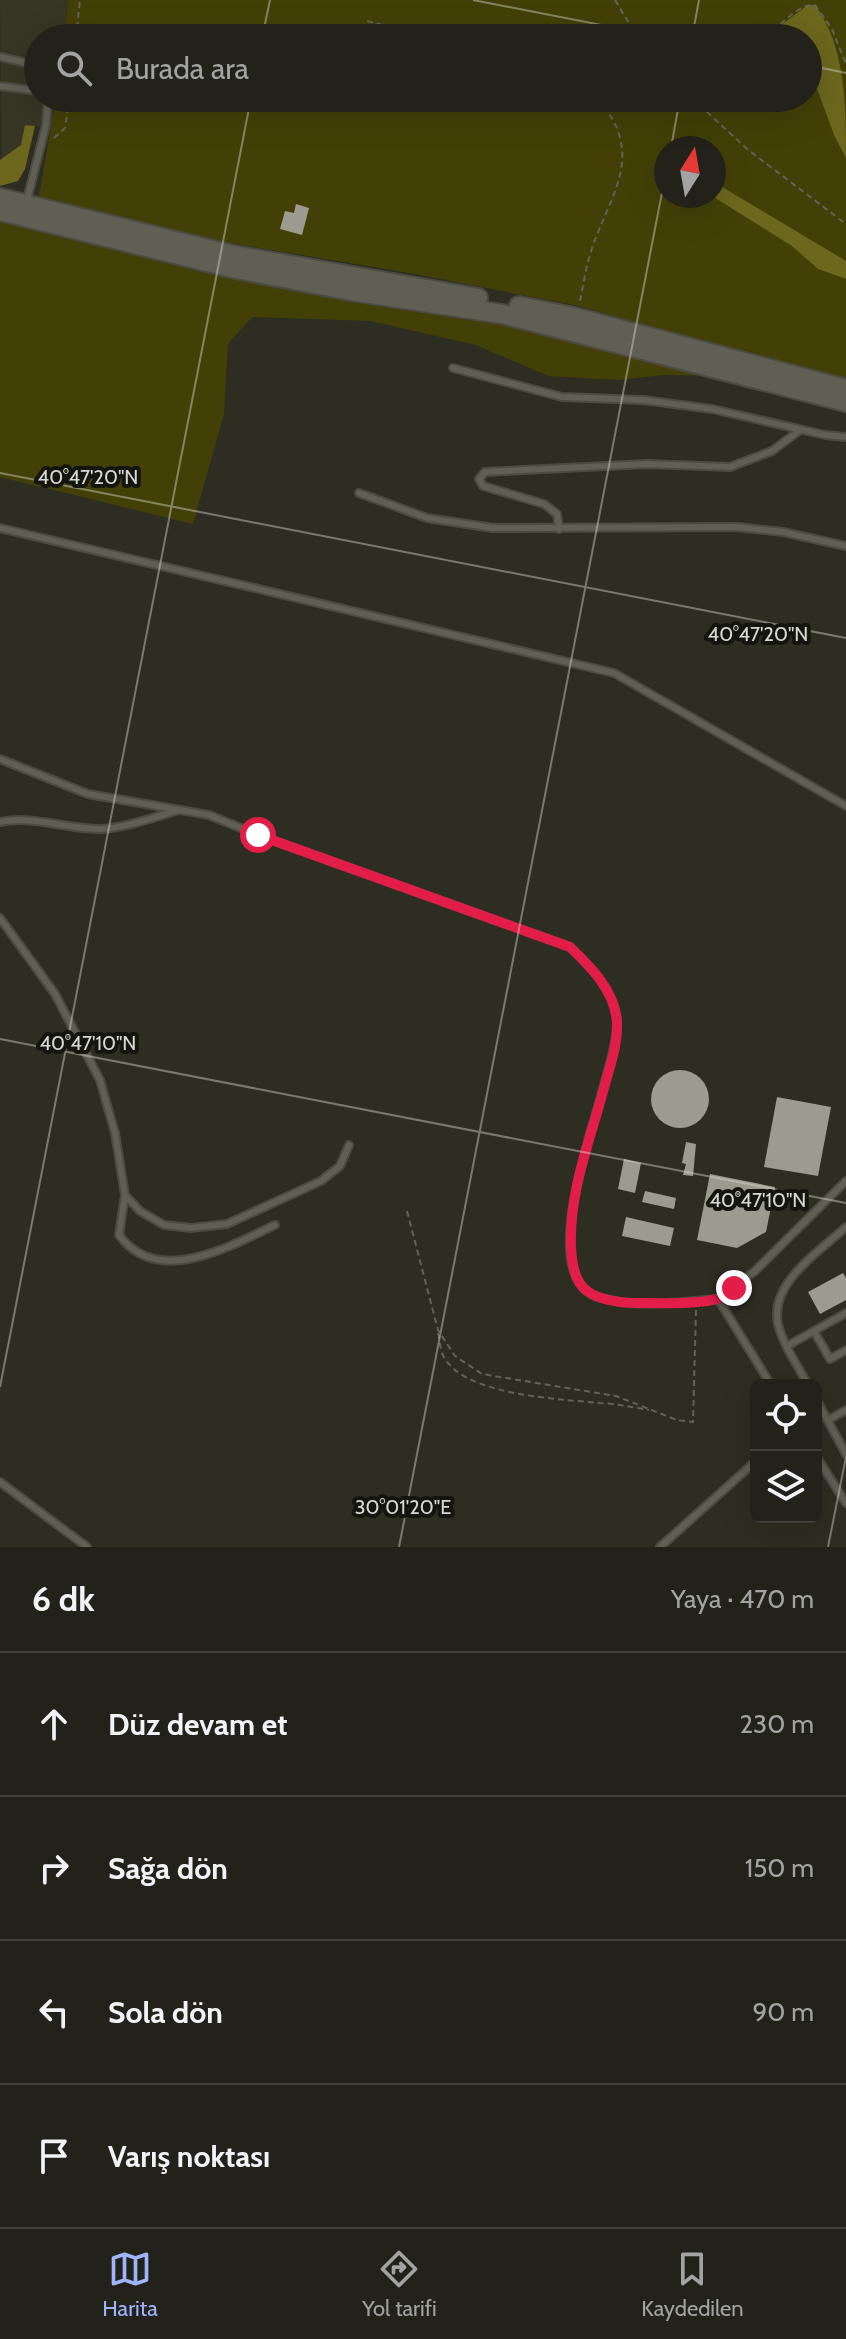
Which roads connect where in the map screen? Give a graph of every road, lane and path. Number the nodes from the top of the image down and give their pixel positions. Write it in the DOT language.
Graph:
graph roads {
  1 [pos="80,0"];
  2 [pos="615,0"];
  3 [pos="367,21"];
  4 [pos="77,24"];
  5 [pos="378,24"];
  6 [pos="630,24"];
  7 [pos="783,24"];
  8 [pos="0,57"];
  9 [pos="24,62"];
  10 [pos="846,64"];
  11 [pos="0,86"];
  12 [pos="24,89"];
  13 [pos="46,112"];
  14 [pos="68,112"];
  15 [pos="608,112"];
  16 [pos="707,112"];
  17 [pos="41,143"];
  18 [pos="0,198"];
  19 [pos="25,204"];
  20 [pos="0,211"];
  21 [pos="846,224"];
  22 [pos="577,318"];
  23 [pos="453,368"];
  24 [pos="846,389"];
  25 [pos="846,402"];
  26 [pos="800,430"];
  27 [pos="846,437"];
  28 [pos="359,493"];
  29 [pos="0,528"];
  30 [pos="559,529"];
  31 [pos="846,546"];
  32 [pos="0,759"];
  33 [pos="846,806"];
  34 [pos="183,809"];
  35 [pos="0,822"];
  36 [pos="0,918"];
  37 [pos="349,1145"];
  38 [pos="846,1181"];
  39 [pos="125,1195"];
  40 [pos="407,1211"];
  41 [pos="275,1225"];
  42 [pos="846,1227"];
  43 [pos="718,1299"];
  44 [pos="696,1301"];
  45 [pos="846,1313"];
  46 [pos="438,1330"];
  47 [pos="814,1331"];
  48 [pos="787,1346"];
  49 [pos="846,1350"];
  50 [pos="767,1379"];
  51 [pos="805,1379"];
  52 [pos="822,1410"];
  53 [pos="846,1410"];
  54 [pos="654,1411"];
  55 [pos="828,1420"];
  56 [pos="846,1454"];
  57 [pos="822,1465"];
  58 [pos="750,1466"];
  59 [pos="0,1482"];
  60 [pos="846,1503"];
  61 [pos="87,1547"];
  62 [pos="660,1547"];
  1 -- 4 [label="path"];
  2 -- 6 [label="path"];
  3 -- 5 [label="path"];
  7 -- 10 [label="path"];
  8 -- 9 [label="lane"];
  11 -- 12 [label="lane"];
  13 -- 17 [label="lane"];
  14 -- 17 [label="path"];
  15 -- 22 [label="path"];
  16 -- 21 [label="path"];
  17 -- 19 [label="lane"];
  18 -- 19 [label="main road"];
  19 -- 22 [label="main road"];
  20 -- 25 [label="main road"];
  22 -- 24 [label="main road"];
  23 -- 26 [label="lane"];
  26 -- 27 [label="lane"];
  26 -- 30 [label="lane"];
  28 -- 30 [label="lane"];
  29 -- 33 [label="lane"];
  30 -- 31 [label="lane"];
  32 -- 34 [label="lane"];
  34 -- 35 [label="lane"];
  34 -- 44 [label="lane"];
  36 -- 39 [label="lane"];
  37 -- 39 [label="lane"];
  38 -- 43 [label="lane"];
  39 -- 41 [label="lane"];
  40 -- 46 [label="path"];
  42 -- 48 [label="lane"];
  43 -- 44 [label="lane"];
  43 -- 50 [label="lane"];
  44 -- 54 [label="path"];
  45 -- 47 [label="lane"];
  46 -- 54 [label="path"];
  46 -- 54 [label="path"];
  47 -- 48 [label="lane"];
  47 -- 49 [label="lane"];
  48 -- 51 [label="lane"];
  52 -- 55 [label="lane"];
  53 -- 55 [label="lane"];
  55 -- 56 [label="lane"];
  57 -- 60 [label="lane"];
  58 -- 62 [label="lane"];
  59 -- 61 [label="lane"];
}
